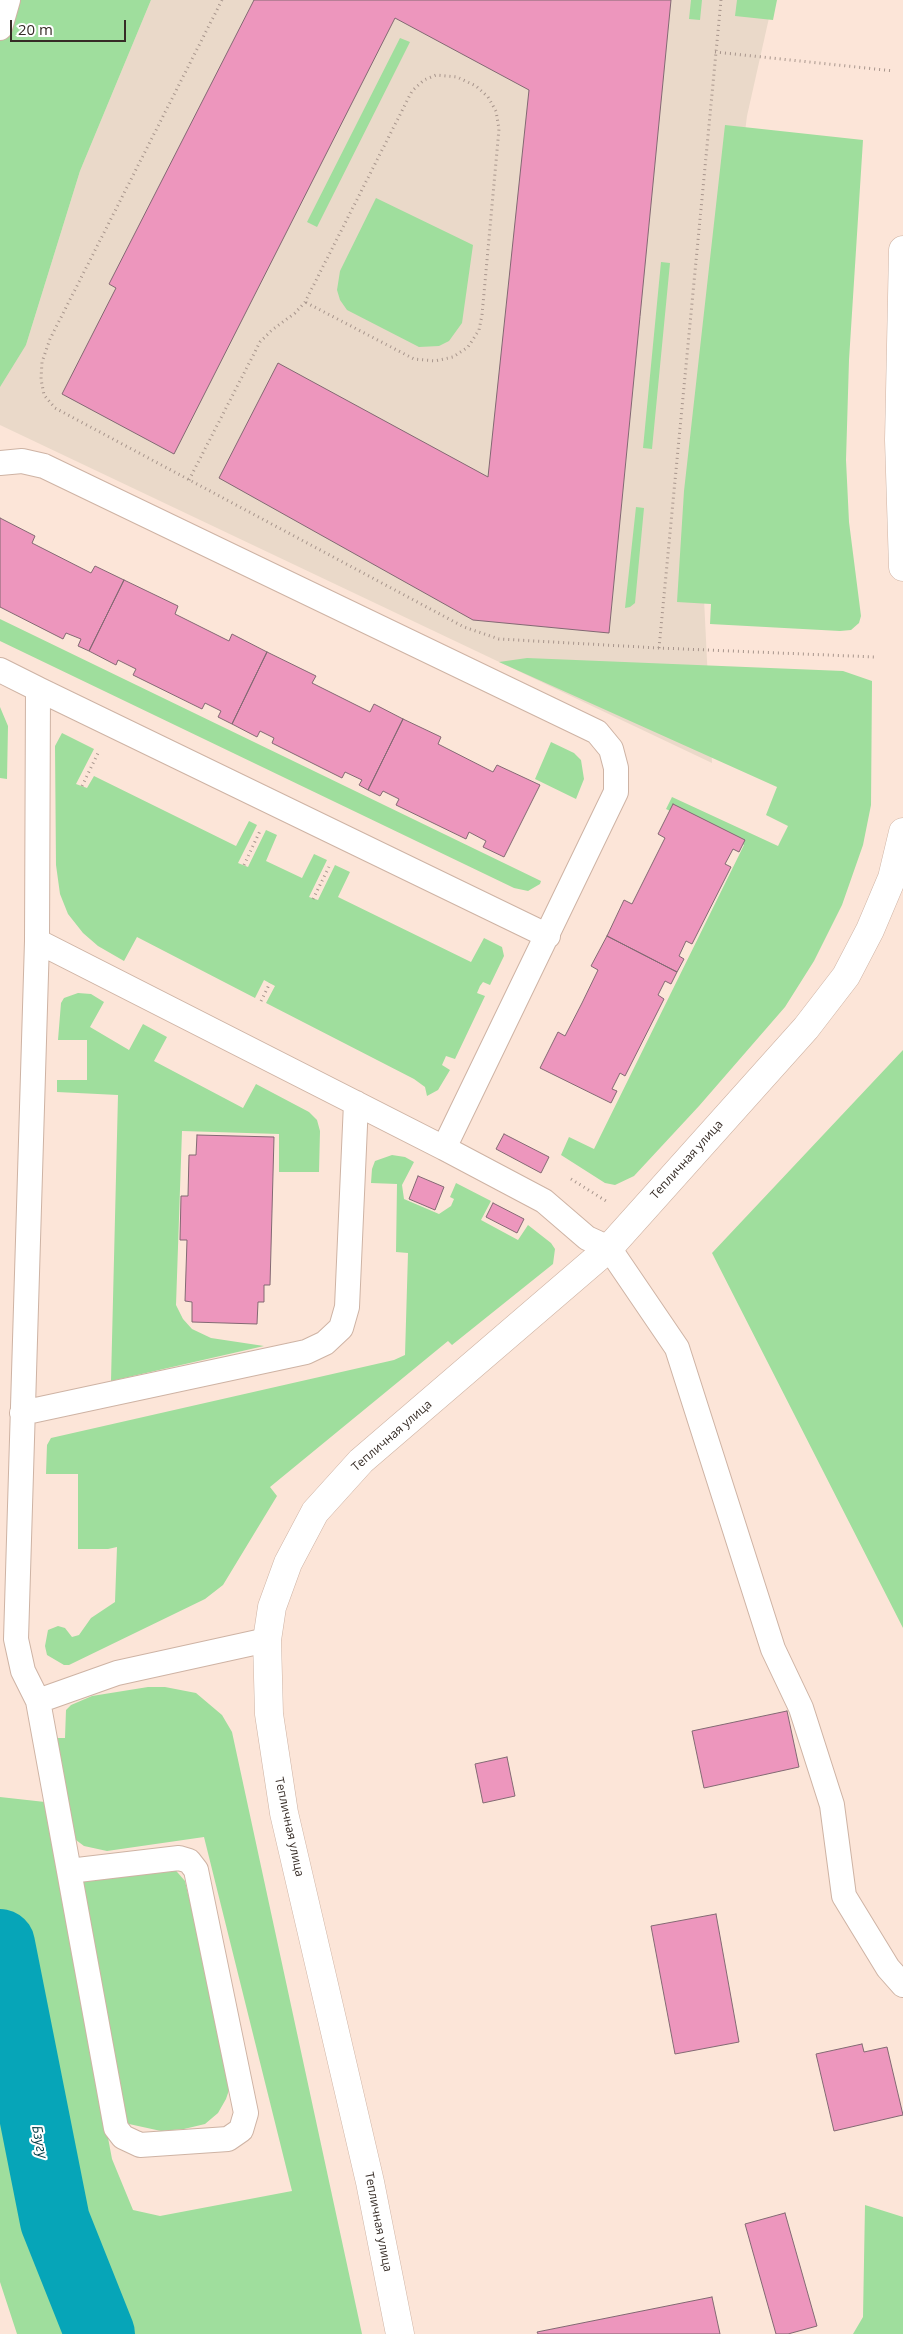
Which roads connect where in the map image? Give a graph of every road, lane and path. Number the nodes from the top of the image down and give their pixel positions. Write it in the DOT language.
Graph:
graph roads {
  1 [pos="8,0"];
  2 [pos="222,0"];
  3 [pos="721,0"];
  4 [pos="0,28"];
  5 [pos="715,52"];
  6 [pos="894,72"];
  7 [pos="903,250"];
  8 [pos="305,302"];
  9 [pos="0,463"];
  10 [pos="189,480"];
  11 [pos="903,567"];
  12 [pos="659,648"];
  13 [pos="875,657"];
  14 [pos="0,670"];
  15 [pos="38,689"];
  16 [pos="903,832"];
  17 [pos="548,936"];
  18 [pos="37,941"];
  19 [pos="270,983"];
  20 [pos="261,1001"];
  21 [pos="356,1104"];
  22 [pos="444,1148"];
  23 [pos="570,1178"];
  24 [pos="610,1203"];
  25 [pos="609,1248"];
  26 [pos="22,1413"];
  27 [pos="267,1640"];
  28 [pos="38,1701"];
  29 [pos="69,1871"];
  30 [pos="903,1985"];
  31 [pos="400,2334"];
  1 -- 4 [label="lane"];
  2 -- 10 [label="path"];
  3 -- 5 [label="path"];
  5 -- 6 [label="path"];
  5 -- 12 [label="path"];
  7 -- 11 [label="street"];
  8 -- 8 [label="path"];
  8 -- 10 [label="path"];
  9 -- 17 [label="lane"];
  10 -- 12 [label="path"];
  12 -- 13 [label="path"];
  14 -- 15 [label="lane"];
  15 -- 17 [label="lane"];
  15 -- 18 [label="lane"];
  16 -- 25 [label="street, Тепличная улица"];
  17 -- 22 [label="lane"];
  18 -- 21 [label="lane"];
  18 -- 26 [label="lane"];
  19 -- 20 [label="path"];
  21 -- 22 [label="lane"];
  21 -- 26 [label="lane"];
  22 -- 25 [label="lane"];
  23 -- 24 [label="path"];
  25 -- 27 [label="street, Тепличная улица"];
  25 -- 30 [label="lane"];
  26 -- 28 [label="lane"];
  27 -- 28 [label="lane"];
  27 -- 31 [label="street, Тепличная улица"];
  28 -- 29 [label="lane"];
  29 -- 29 [label="lane"];
}
